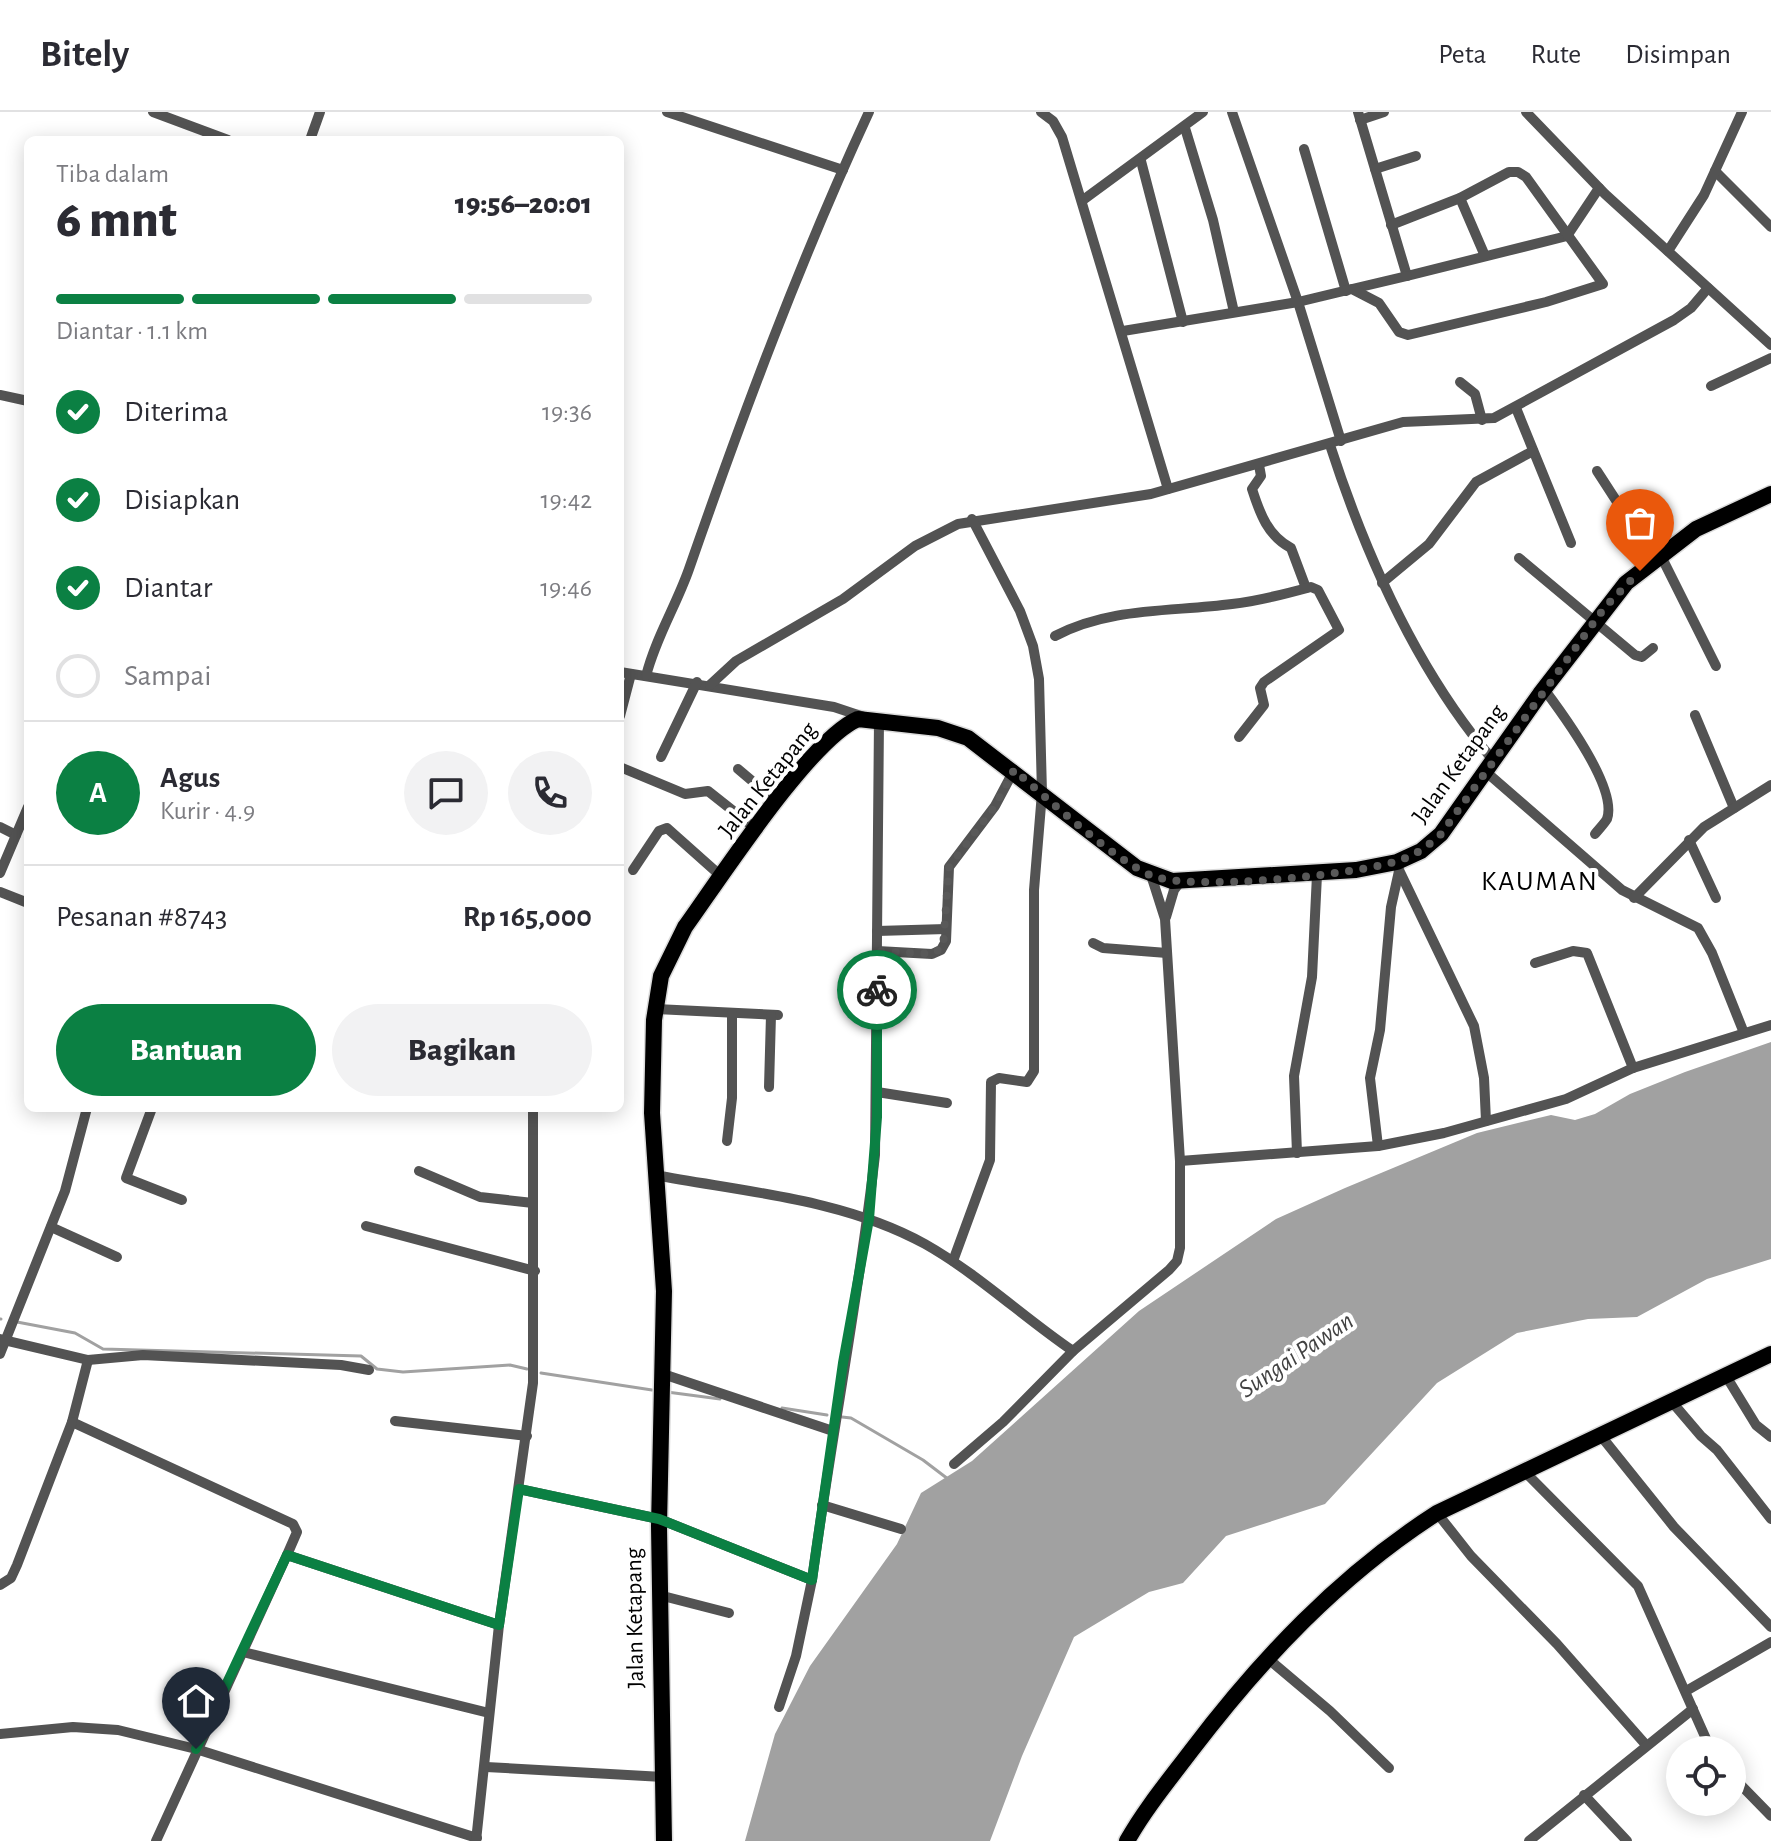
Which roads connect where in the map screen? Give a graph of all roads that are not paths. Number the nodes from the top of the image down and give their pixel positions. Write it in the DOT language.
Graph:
graph roads {
  1 [pos="153,112"];
  2 [pos="320,112"];
  3 [pos="667,112"];
  4 [pos="869,112"];
  5 [pos="1041,112"];
  6 [pos="1203,112"];
  7 [pos="1232,112"];
  8 [pos="1384,112"];
  9 [pos="1526,112"];
  10 [pos="1742,112"];
  11 [pos="1359,116"];
  12 [pos="1185,128"];
  13 [pos="217,136"];
  14 [pos="311,136"];
  15 [pos="1304,149"];
  16 [pos="1416,156"];
  17 [pos="1141,161"];
  18 [pos="1375,169"];
  19 [pos="843,170"];
  20 [pos="1715,171"];
  21 [pos="1599,188"];
  22 [pos="1460,198"];
  23 [pos="1083,200"];
  24 [pos="1391,225"];
  25 [pos="1771,227"];
  26 [pos="1567,236"];
  27 [pos="1668,251"];
  28 [pos="1485,256"];
  29 [pos="1407,276"];
  30 [pos="1708,288"];
  31 [pos="1349,290"];
  32 [pos="1298,302"];
  33 [pos="1234,312"];
  34 [pos="1183,322"];
  35 [pos="1123,331"];
  36 [pos="1771,345"];
  37 [pos="1771,358"];
  38 [pos="1460,382"];
  39 [pos="1711,386"];
  40 [pos="0,395"];
  41 [pos="24,400"];
  42 [pos="1516,408"];
  43 [pos="1482,420"];
  44 [pos="1335,443"];
  45 [pos="1533,451"];
  46 [pos="1259,465"];
  47 [pos="1597,471"];
  48 [pos="1168,489"];
  49 [pos="1771,494"];
  50 [pos="972,519"];
  51 [pos="1571,543"];
  52 [pos="1657,556"];
  53 [pos="1519,558"];
  54 [pos="1382,583"];
  55 [pos="1306,588"];
  56 [pos="1595,620"];
  57 [pos="1055,636"];
  58 [pos="1653,648"];
  59 [pos="1716,666"];
  60 [pos="625,673"];
  61 [pos="646,676"];
  62 [pos="697,682"];
  63 [pos="710,685"];
  64 [pos="1544,689"];
  65 [pos="1695,715"];
  66 [pos="872,718"];
  67 [pos="1239,737"];
  68 [pos="661,757"];
  69 [pos="1489,766"];
  70 [pos="624,769"];
  71 [pos="738,769"];
  72 [pos="1014,770"];
  73 [pos="1771,785"];
  74 [pos="1042,793"];
  75 [pos="777,802"];
  76 [pos="1734,808"];
  77 [pos="24,816"];
  78 [pos="0,827"];
  79 [pos="756,829"];
  80 [pos="1595,834"];
  81 [pos="16,835"];
  82 [pos="1689,840"];
  83 [pos="1398,866"];
  84 [pos="633,870"];
  85 [pos="0,873"];
  86 [pos="1151,875"];
  87 [pos="1317,875"];
  88 [pos="722,877"];
  89 [pos="1180,882"];
  90 [pos="0,892"];
  91 [pos="1634,898"];
  92 [pos="1716,898"];
  93 [pos="24,901"];
  94 [pos="1165,919"];
  95 [pos="946,929"];
  96 [pos="877,931"];
  97 [pos="1093,943"];
  98 [pos="877,951"];
  99 [pos="1167,953"];
  100 [pos="1535,963"];
  101 [pos="656,1009"];
  102 [pos="732,1013"];
  103 [pos="1771,1025"];
  104 [pos="1744,1033"];
  105 [pos="1633,1068"];
  106 [pos="769,1087"];
  107 [pos="877,1092"];
  108 [pos="947,1103"];
  109 [pos="86,1112"];
  110 [pos="151,1112"];
  111 [pos="533,1112"];
  112 [pos="1486,1121"];
  113 [pos="727,1141"];
  114 [pos="1378,1146"];
  115 [pos="1297,1153"];
  116 [pos="1180,1161"];
  117 [pos="419,1171"];
  118 [pos="655,1175"];
  119 [pos="182,1200"];
  120 [pos="533,1203"];
  121 [pos="869,1219"];
  122 [pos="366,1226"];
  123 [pos="51,1227"];
  124 [pos="117,1257"];
  125 [pos="953,1261"];
  126 [pos="535,1271"];
  127 [pos="5,1337"];
  128 [pos="1073,1351"];
  129 [pos="0,1354"];
  130 [pos="1771,1354"];
  131 [pos="88,1360"];
  132 [pos="369,1370"];
  133 [pos="660,1373"];
  134 [pos="1726,1376"];
  135 [pos="1672,1402"];
  136 [pos="395,1421"];
  137 [pos="72,1422"];
  138 [pos="833,1431"];
  139 [pos="527,1436"];
  140 [pos="1601,1436"];
  141 [pos="1771,1437"];
  142 [pos="954,1464"];
  143 [pos="1526,1473"];
  144 [pos="519,1489"];
  145 [pos="822,1505"];
  146 [pos="1437,1513"];
  147 [pos="659,1519"];
  148 [pos="1771,1519"];
  149 [pos="901,1529"];
  150 [pos="287,1555"];
  151 [pos="812,1580"];
  152 [pos="0,1585"];
  153 [pos="659,1595"];
  154 [pos="729,1613"];
  155 [pos="499,1625"];
  156 [pos="1771,1627"];
  157 [pos="1771,1642"];
  158 [pos="243,1652"];
  159 [pos="1266,1657"];
  160 [pos="1686,1691"];
  161 [pos="779,1707"];
  162 [pos="1693,1709"];
  163 [pos="489,1713"];
  164 [pos="0,1734"];
  165 [pos="1705,1736"];
  166 [pos="1646,1745"];
  167 [pos="196,1749"];
  168 [pos="486,1767"];
  169 [pos="1389,1768"];
  170 [pos="663,1777"];
  171 [pos="1746,1790"];
  172 [pos="1584,1795"];
  173 [pos="1771,1816"];
  174 [pos="477,1840"];
  175 [pos="156,1841"];
  176 [pos="664,1841"];
  177 [pos="1127,1841"];
  178 [pos="1529,1841"];
  179 [pos="1627,1841"];
  1 -- 13 [label="street"];
  2 -- 14 [label="street"];
  3 -- 19 [label="street"];
  4 -- 19 [label="street"];
  5 -- 23 [label="street"];
  6 -- 12 [label="street"];
  7 -- 32 [label="street"];
  8 -- 11 [label="street"];
  9 -- 21 [label="street"];
  10 -- 20 [label="street"];
  11 -- 18 [label="street"];
  12 -- 17 [label="street"];
  12 -- 33 [label="street"];
  15 -- 31 [label="street"];
  16 -- 18 [label="street"];
  17 -- 23 [label="street"];
  17 -- 34 [label="street"];
  18 -- 24 [label="street"];
  19 -- 61 [label="street"];
  20 -- 25 [label="street"];
  20 -- 27 [label="street"];
  21 -- 26 [label="street"];
  21 -- 27 [label="street"];
  22 -- 24 [label="street"];
  22 -- 26 [label="street"];
  22 -- 28 [label="street"];
  23 -- 35 [label="street"];
  24 -- 29 [label="street"];
  26 -- 28 [label="street"];
  26 -- 31 [label="street"];
  27 -- 30 [label="street"];
  28 -- 29 [label="street"];
  29 -- 31 [label="street"];
  30 -- 36 [label="street"];
  30 -- 42 [label="street"];
  31 -- 32 [label="street"];
  32 -- 33 [label="street"];
  32 -- 44 [label="street"];
  33 -- 34 [label="street"];
  34 -- 35 [label="street"];
  35 -- 48 [label="street"];
  37 -- 39 [label="street"];
  38 -- 43 [label="street"];
  40 -- 41 [label="street"];
  42 -- 43 [label="street"];
  42 -- 45 [label="street"];
  43 -- 44 [label="street"];
  44 -- 46 [label="street"];
  44 -- 54 [label="street"];
  45 -- 51 [label="street"];
  45 -- 54 [label="street"];
  46 -- 48 [label="street"];
  46 -- 55 [label="street"];
  47 -- 52 [label="street"];
  48 -- 50 [label="street"];
  49 -- 52 [label="main road, Jalan Ketapang"];
  50 -- 63 [label="street"];
  50 -- 74 [label="street"];
  52 -- 56 [label="main road, Jalan Ketapang"];
  52 -- 59 [label="street"];
  53 -- 56 [label="street"];
  54 -- 69 [label="street"];
  55 -- 57 [label="street"];
  55 -- 67 [label="street"];
  56 -- 58 [label="street"];
  56 -- 64 [label="main road, Jalan Ketapang"];
  60 -- 61 [label="street"];
  61 -- 62 [label="street"];
  62 -- 63 [label="street"];
  62 -- 68 [label="street"];
  63 -- 66 [label="street"];
  64 -- 69 [label="main road, Jalan Ketapang"];
  64 -- 80 [label="street"];
  65 -- 76 [label="street"];
  66 -- 72 [label="main road, Jalan Ketapang"];
  66 -- 75 [label="main road, Jalan Ketapang"];
  66 -- 96 [label="street"];
  69 -- 83 [label="main road, Jalan Ketapang"];
  69 -- 91 [label="street"];
  70 -- 79 [label="street"];
  71 -- 75 [label="street"];
  72 -- 74 [label="main road, Jalan Ketapang"];
  72 -- 95 [label="street"];
  73 -- 76 [label="street"];
  74 -- 86 [label="main road, Jalan Ketapang"];
  74 -- 125 [label="street"];
  75 -- 79 [label="main road, Jalan Ketapang"];
  76 -- 82 [label="street"];
  77 -- 81 [label="street"];
  78 -- 81 [label="street"];
  79 -- 88 [label="main road, Jalan Ketapang"];
  81 -- 85 [label="street"];
  82 -- 91 [label="street"];
  82 -- 92 [label="street"];
  83 -- 87 [label="main road, Jalan Ketapang"];
  83 -- 112 [label="street"];
  83 -- 114 [label="street"];
  84 -- 88 [label="street"];
  86 -- 89 [label="main road, Jalan Ketapang"];
  86 -- 94 [label="street"];
  87 -- 89 [label="main road, Jalan Ketapang"];
  87 -- 115 [label="street"];
  88 -- 101 [label="main road, Jalan Ketapang"];
  89 -- 94 [label="street"];
  90 -- 93 [label="street"];
  91 -- 104 [label="street"];
  94 -- 99 [label="street"];
  95 -- 96 [label="street"];
  95 -- 98 [label="street"];
  96 -- 98 [label="street"];
  97 -- 99 [label="street"];
  98 -- 107 [label="street"];
  99 -- 116 [label="street"];
  100 -- 105 [label="street"];
  101 -- 102 [label="street"];
  101 -- 118 [label="main road, Jalan Ketapang"];
  102 -- 106 [label="street"];
  102 -- 113 [label="street"];
  103 -- 104 [label="street"];
  104 -- 105 [label="street"];
  105 -- 112 [label="street"];
  107 -- 108 [label="street"];
  107 -- 121 [label="street"];
  109 -- 123 [label="street"];
  110 -- 119 [label="street"];
  111 -- 120 [label="street"];
  112 -- 114 [label="street"];
  114 -- 115 [label="street"];
  115 -- 116 [label="street"];
  116 -- 128 [label="street"];
  117 -- 120 [label="street"];
  118 -- 121 [label="street"];
  118 -- 133 [label="main road, Jalan Ketapang"];
  120 -- 126 [label="street"];
  121 -- 125 [label="street"];
  121 -- 138 [label="street"];
  122 -- 126 [label="street"];
  123 -- 124 [label="street"];
  123 -- 127 [label="street"];
  125 -- 128 [label="street"];
  126 -- 139 [label="street"];
  127 -- 129 [label="street"];
  127 -- 131 [label="street"];
  128 -- 142 [label="street"];
  130 -- 134 [label="main road"];
  131 -- 132 [label="street"];
  131 -- 137 [label="street"];
  133 -- 138 [label="street"];
  133 -- 147 [label="main road, Jalan Ketapang"];
  134 -- 135 [label="main road"];
  134 -- 141 [label="street"];
  135 -- 140 [label="main road"];
  135 -- 148 [label="street"];
  136 -- 139 [label="street"];
  137 -- 150 [label="street"];
  137 -- 152 [label="street"];
  138 -- 145 [label="street"];
  139 -- 144 [label="street"];
  140 -- 143 [label="main road"];
  140 -- 156 [label="street"];
  143 -- 146 [label="main road"];
  143 -- 160 [label="street"];
  144 -- 147 [label="street"];
  144 -- 155 [label="street"];
  145 -- 149 [label="street"];
  145 -- 151 [label="street"];
  146 -- 159 [label="main road"];
  146 -- 166 [label="street"];
  147 -- 151 [label="street"];
  147 -- 153 [label="main road, Jalan Ketapang"];
  150 -- 155 [label="street"];
  150 -- 158 [label="street"];
  151 -- 161 [label="street"];
  153 -- 154 [label="street"];
  153 -- 170 [label="main road, Jalan Ketapang"];
  155 -- 163 [label="street"];
  157 -- 160 [label="street"];
  158 -- 163 [label="street"];
  158 -- 167 [label="street"];
  159 -- 169 [label="street"];
  159 -- 177 [label="main road"];
  160 -- 162 [label="street"];
  162 -- 165 [label="street"];
  162 -- 166 [label="street"];
  163 -- 168 [label="street"];
  164 -- 167 [label="street"];
  166 -- 172 [label="street"];
  167 -- 174 [label="street"];
  167 -- 175 [label="street"];
  168 -- 170 [label="street"];
  168 -- 174 [label="street"];
  170 -- 176 [label="main road, Jalan Ketapang"];
  171 -- 173 [label="street"];
  172 -- 178 [label="street"];
  172 -- 179 [label="street"];
}
